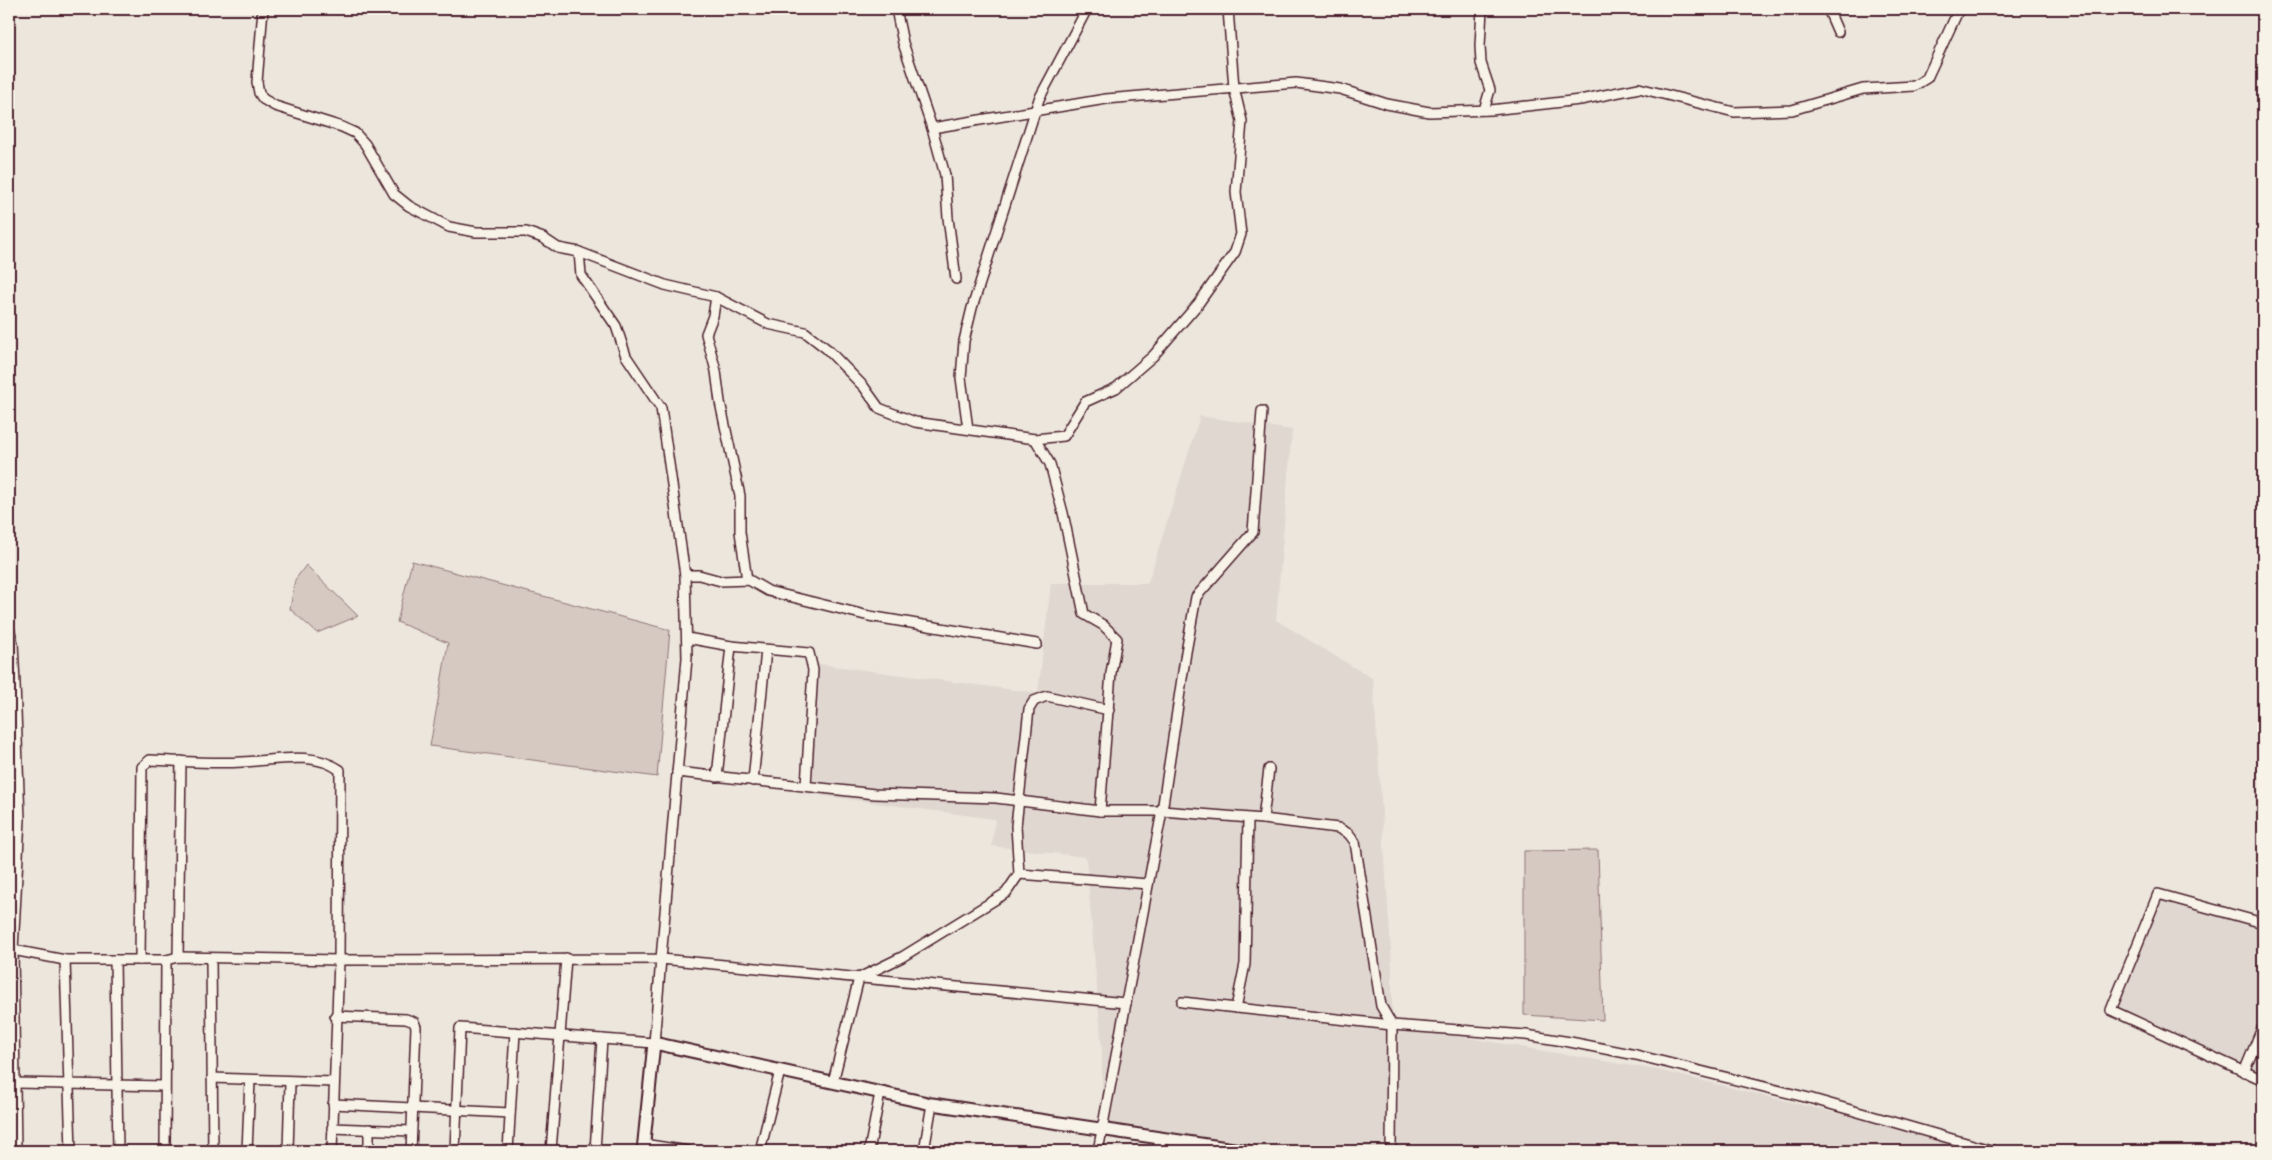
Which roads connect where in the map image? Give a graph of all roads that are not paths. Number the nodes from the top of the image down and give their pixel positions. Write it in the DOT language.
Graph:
graph roads {
  1 [pos="263,9"];
  2 [pos="896,9"];
  3 [pos="1088,9"];
  4 [pos="1228,9"];
  5 [pos="1482,9"];
  6 [pos="1828,9"];
  7 [pos="1959,9"];
  8 [pos="1838,32"];
  9 [pos="1234,88"];
  10 [pos="1034,110"];
  11 [pos="1484,110"];
  12 [pos="932,128"];
  13 [pos="578,252"];
  14 [pos="956,279"];
  15 [pos="716,297"];
  16 [pos="1262,411"];
  17 [pos="968,429"];
  18 [pos="1035,439"];
  19 [pos="685,575"];
  20 [pos="746,580"];
  21 [pos="9,628"];
  22 [pos="687,638"];
  23 [pos="1037,644"];
  24 [pos="731,646"];
  25 [pos="766,650"];
  26 [pos="1109,710"];
  27 [pos="181,762"];
  28 [pos="1269,769"];
  29 [pos="677,772"];
  30 [pos="717,777"];
  31 [pos="753,781"];
  32 [pos="806,786"];
  33 [pos="1019,801"];
  34 [pos="1100,810"];
  35 [pos="1162,811"];
  36 [pos="1248,819"];
  37 [pos="1263,819"];
  38 [pos="1019,874"];
  39 [pos="1148,884"];
  40 [pos="2263,923"];
  41 [pos="13,950"];
  42 [pos="178,957"];
  43 [pos="566,958"];
  44 [pos="211,959"];
  45 [pos="661,959"];
  46 [pos="65,960"];
  47 [pos="115,960"];
  48 [pos="140,960"];
  49 [pos="166,960"];
  50 [pos="338,960"];
  51 [pos="859,978"];
  52 [pos="1182,1002"];
  53 [pos="1126,1003"];
  54 [pos="1236,1008"];
  55 [pos="335,1016"];
  56 [pos="1392,1025"];
  57 [pos="2263,1026"];
  58 [pos="515,1032"];
  59 [pos="558,1036"];
  60 [pos="602,1039"];
  61 [pos="654,1043"];
  62 [pos="780,1071"];
  63 [pos="2244,1072"];
  64 [pos="212,1078"];
  65 [pos="250,1080"];
  66 [pos="2263,1080"];
  67 [pos="290,1082"];
  68 [pos="334,1082"];
  69 [pos="833,1082"];
  70 [pos="16,1083"];
  71 [pos="70,1083"];
  72 [pos="117,1084"];
  73 [pos="164,1086"];
  74 [pos="880,1092"];
  75 [pos="333,1104"];
  76 [pos="932,1104"];
  77 [pos="412,1108"];
  78 [pos="456,1110"];
  79 [pos="510,1113"];
  80 [pos="332,1128"];
  81 [pos="369,1129"];
  82 [pos="1102,1130"];
  83 [pos="411,1131"];
  84 [pos="1160,1138"];
  85 [pos="643,1148"];
  86 [pos="1216,1149"];
  87 [pos="16,1151"];
  88 [pos="71,1151"];
  89 [pos="118,1151"];
  90 [pos="165,1151"];
  91 [pos="213,1151"];
  92 [pos="247,1151"];
  93 [pos="288,1151"];
  94 [pos="332,1151"];
  95 [pos="369,1151"];
  96 [pos="411,1151"];
  97 [pos="455,1151"];
  98 [pos="508,1151"];
  99 [pos="551,1151"];
  100 [pos="595,1151"];
  101 [pos="688,1151"];
  102 [pos="760,1151"];
  103 [pos="869,1151"];
  104 [pos="924,1151"];
  105 [pos="1098,1151"];
  106 [pos="1158,1151"];
  107 [pos="1248,1151"];
  108 [pos="1391,1151"];
  109 [pos="1994,1151"];
  1 -- 13 [label="street"];
  2 -- 12 [label="street"];
  3 -- 10 [label="street"];
  4 -- 9 [label="street"];
  5 -- 11 [label="street"];
  6 -- 8 [label="street"];
  7 -- 11 [label="street"];
  9 -- 10 [label="street"];
  9 -- 11 [label="street"];
  9 -- 18 [label="street"];
  10 -- 12 [label="street"];
  10 -- 17 [label="street"];
  12 -- 14 [label="street"];
  13 -- 15 [label="street"];
  13 -- 19 [label="street"];
  15 -- 17 [label="street"];
  15 -- 20 [label="street"];
  16 -- 35 [label="street"];
  17 -- 18 [label="street"];
  18 -- 26 [label="street"];
  19 -- 20 [label="street"];
  19 -- 22 [label="street"];
  20 -- 23 [label="street"];
  21 -- 41 [label="street"];
  22 -- 24 [label="street"];
  22 -- 29 [label="street"];
  24 -- 25 [label="street"];
  24 -- 30 [label="street"];
  25 -- 31 [label="street"];
  25 -- 32 [label="street"];
  26 -- 33 [label="street"];
  26 -- 34 [label="street"];
  27 -- 42 [label="street"];
  27 -- 48 [label="street"];
  27 -- 50 [label="street"];
  28 -- 37 [label="street"];
  29 -- 30 [label="street"];
  29 -- 45 [label="street"];
  30 -- 31 [label="street"];
  31 -- 32 [label="street"];
  32 -- 33 [label="street"];
  33 -- 34 [label="street"];
  33 -- 38 [label="street"];
  34 -- 35 [label="street"];
  35 -- 36 [label="street"];
  35 -- 39 [label="street"];
  36 -- 37 [label="street"];
  36 -- 54 [label="street"];
  37 -- 56 [label="street"];
  38 -- 39 [label="street"];
  38 -- 51 [label="street"];
  39 -- 53 [label="street"];
  40 -- 63 [label="street"];
  41 -- 46 [label="street"];
  41 -- 70 [label="street"];
  42 -- 44 [label="street"];
  42 -- 49 [label="street"];
  43 -- 45 [label="street"];
  43 -- 50 [label="street"];
  43 -- 59 [label="street"];
  44 -- 50 [label="street"];
  44 -- 64 [label="street"];
  45 -- 51 [label="street"];
  45 -- 61 [label="street"];
  46 -- 47 [label="street"];
  46 -- 71 [label="street"];
  47 -- 48 [label="street"];
  47 -- 72 [label="street"];
  48 -- 49 [label="street"];
  49 -- 73 [label="street"];
  50 -- 55 [label="street"];
  51 -- 53 [label="street"];
  51 -- 69 [label="street"];
  52 -- 54 [label="street"];
  53 -- 82 [label="street"];
  54 -- 56 [label="street"];
  55 -- 68 [label="street"];
  55 -- 77 [label="street"];
  56 -- 108 [label="street"];
  56 -- 109 [label="street"];
  57 -- 63 [label="street"];
  58 -- 59 [label="street"];
  58 -- 78 [label="street"];
  58 -- 79 [label="street"];
  59 -- 60 [label="street"];
  59 -- 99 [label="street"];
  60 -- 61 [label="street"];
  60 -- 100 [label="street"];
  61 -- 62 [label="street"];
  61 -- 85 [label="street"];
  62 -- 69 [label="street"];
  62 -- 102 [label="street"];
  63 -- 66 [label="street"];
  64 -- 65 [label="street"];
  64 -- 91 [label="street"];
  65 -- 67 [label="street"];
  65 -- 92 [label="street"];
  67 -- 68 [label="street"];
  67 -- 93 [label="street"];
  68 -- 75 [label="street"];
  69 -- 74 [label="street"];
  70 -- 71 [label="street"];
  70 -- 87 [label="street"];
  71 -- 72 [label="street"];
  71 -- 88 [label="street"];
  72 -- 73 [label="street"];
  72 -- 89 [label="street"];
  73 -- 90 [label="street"];
  74 -- 76 [label="street"];
  74 -- 103 [label="street"];
  75 -- 77 [label="street"];
  75 -- 80 [label="street"];
  76 -- 82 [label="street"];
  76 -- 104 [label="street"];
  77 -- 78 [label="street"];
  77 -- 83 [label="street"];
  78 -- 79 [label="street"];
  78 -- 97 [label="street"];
  79 -- 98 [label="street"];
  80 -- 81 [label="street"];
  80 -- 94 [label="street"];
  81 -- 83 [label="street"];
  81 -- 95 [label="street"];
  82 -- 84 [label="street"];
  82 -- 105 [label="street"];
  83 -- 96 [label="street"];
  84 -- 86 [label="street"];
  84 -- 106 [label="street"];
  85 -- 101 [label="street"];
  86 -- 107 [label="street"];
}
